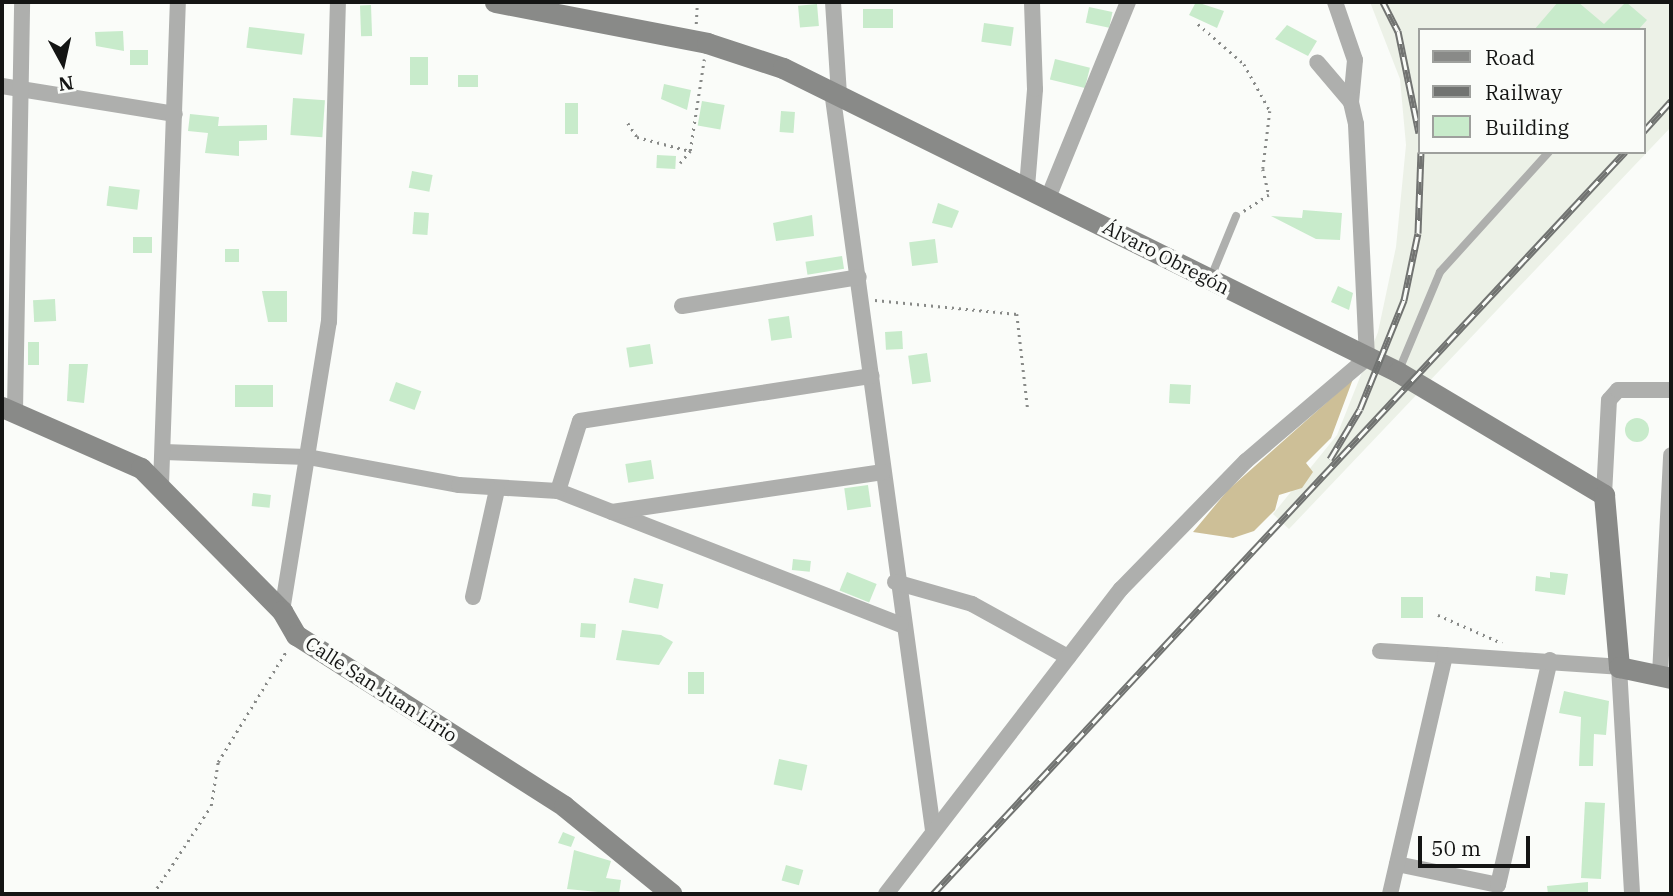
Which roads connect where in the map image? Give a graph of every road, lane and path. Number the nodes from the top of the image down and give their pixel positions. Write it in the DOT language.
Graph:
graph roads {
  1 [pos="22,2"];
  2 [pos="178,2"];
  3 [pos="338,2"];
  4 [pos="495,2"];
  5 [pos="832,2"];
  6 [pos="1032,2"];
  7 [pos="1128,2"];
  8 [pos="1335,2"];
  9 [pos="1198,24"];
  10 [pos="707,43"];
  11 [pos="1317,62"];
  12 [pos="2,86"];
  13 [pos="23,89"];
  14 [pos="836,93"];
  15 [pos="1351,102"];
  16 [pos="175,114"];
  17 [pos="628,123"];
  18 [pos="690,151"];
  19 [pos="1547,154"];
  20 [pos="680,163"];
  21 [pos="1027,187"];
  22 [pos="1048,198"];
  23 [pos="1236,216"];
  24 [pos="859,276"];
  25 [pos="1210,279"];
  26 [pos="863,299"];
  27 [pos="682,306"];
  28 [pos="1367,358"];
  29 [pos="1398,372"];
  30 [pos="872,376"];
  31 [pos="1671,390"];
  32 [pos="8,409"];
  33 [pos="1028,410"];
  34 [pos="164,452"];
  35 [pos="1671,455"];
  36 [pos="308,457"];
  37 [pos="883,472"];
  38 [pos="161,485"];
  39 [pos="497,491"];
  40 [pos="558,491"];
  41 [pos="1604,495"];
  42 [pos="609,513"];
  43 [pos="895,582"];
  44 [pos="473,597"];
  45 [pos="282,611"];
  46 [pos="1438,615"];
  47 [pos="901,625"];
  48 [pos="296,635"];
  49 [pos="1506,645"];
  50 [pos="1380,651"];
  51 [pos="1445,655"];
  52 [pos="1068,657"];
  53 [pos="1550,660"];
  54 [pos="1619,667"];
  55 [pos="1666,676"];
  56 [pos="933,830"];
  57 [pos="1397,864"];
  58 [pos="153,894"];
  59 [pos="672,894"];
  60 [pos="886,894"];
  61 [pos="1390,894"];
  62 [pos="1632,894"];
  1 -- 13 [label="street"];
  2 -- 16 [label="street"];
  3 -- 36 [label="street"];
  4 -- 10 [label="street, Álvaro Obregón"];
  5 -- 14 [label="street"];
  6 -- 21 [label="street"];
  7 -- 22 [label="street"];
  8 -- 15 [label="street"];
  9 -- 23 [label="path"];
  10 -- 14 [label="street, Álvaro Obregón"];
  10 -- 18 [label="path"];
  11 -- 15 [label="street"];
  12 -- 13 [label="street"];
  13 -- 16 [label="street"];
  13 -- 32 [label="street"];
  14 -- 21 [label="street, Álvaro Obregón"];
  14 -- 24 [label="street"];
  15 -- 28 [label="street"];
  16 -- 34 [label="street"];
  17 -- 18 [label="path"];
  18 -- 20 [label="path"];
  19 -- 29 [label="lane"];
  21 -- 22 [label="street, Álvaro Obregón"];
  22 -- 25 [label="street, Álvaro Obregón"];
  23 -- 25 [label="lane"];
  24 -- 26 [label="street"];
  24 -- 27 [label="street"];
  25 -- 28 [label="street, Álvaro Obregón"];
  26 -- 30 [label="street"];
  26 -- 33 [label="path"];
  28 -- 29 [label="street, Álvaro Obregón"];
  28 -- 52 [label="street"];
  29 -- 41 [label="street, Álvaro Obregón"];
  30 -- 37 [label="street"];
  30 -- 40 [label="street"];
  31 -- 41 [label="street"];
  32 -- 38 [label="street, Calle San Juan Lirio"];
  34 -- 36 [label="street"];
  34 -- 38 [label="street"];
  35 -- 55 [label="street"];
  36 -- 39 [label="street"];
  36 -- 45 [label="street"];
  37 -- 42 [label="street"];
  37 -- 43 [label="street"];
  38 -- 45 [label="street, Calle San Juan Lirio"];
  39 -- 40 [label="street"];
  39 -- 44 [label="street"];
  40 -- 42 [label="street"];
  41 -- 54 [label="street"];
  42 -- 47 [label="street"];
  43 -- 47 [label="street"];
  43 -- 52 [label="street"];
  45 -- 48 [label="street, Calle San Juan Lirio"];
  46 -- 49 [label="path"];
  47 -- 56 [label="street"];
  48 -- 58 [label="path"];
  48 -- 59 [label="street, Calle San Juan Lirio"];
  50 -- 51 [label="street"];
  51 -- 53 [label="street"];
  51 -- 57 [label="street"];
  52 -- 56 [label="street"];
  53 -- 54 [label="street"];
  53 -- 57 [label="street"];
  54 -- 55 [label="street"];
  54 -- 62 [label="street"];
  56 -- 60 [label="street"];
  57 -- 61 [label="street"];
}
